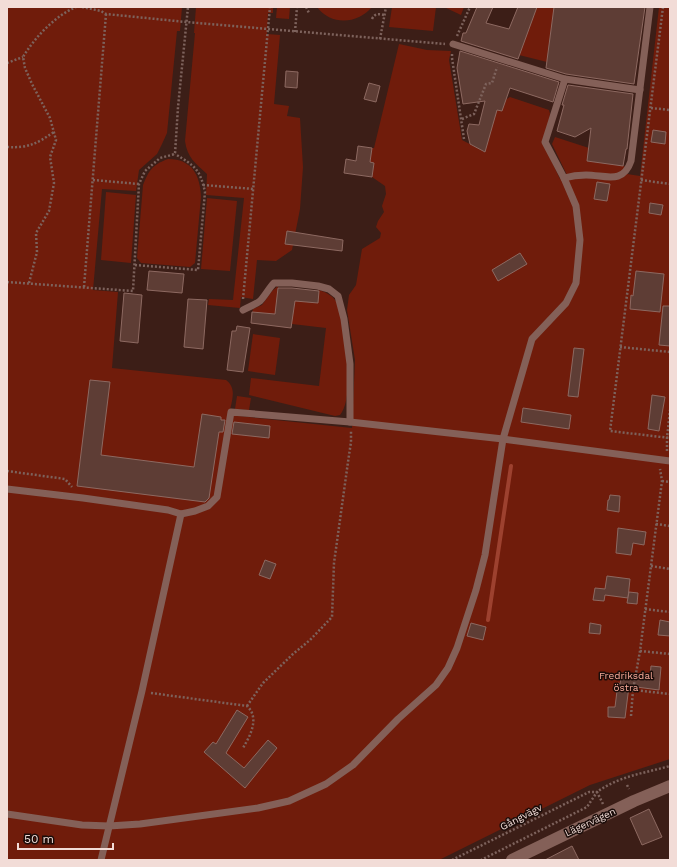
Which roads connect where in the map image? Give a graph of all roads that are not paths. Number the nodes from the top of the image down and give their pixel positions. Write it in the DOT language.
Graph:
graph roads {
  1 [pos="650,7"];
  2 [pos="453,44"];
  3 [pos="565,79"];
  4 [pos="640,90"];
  5 [pos="564,178"];
  6 [pos="242,310"];
  7 [pos="350,422"];
  8 [pos="503,439"];
  9 [pos="669,460"];
  10 [pos="7,489"];
  11 [pos="181,514"];
  12 [pos="670,786"];
  13 [pos="7,814"];
  14 [pos="109,826"];
  15 [pos="101,860"];
  16 [pos="512,860"];
  1 -- 4 [label="lane"];
  2 -- 3 [label="lane"];
  3 -- 4 [label="lane"];
  3 -- 5 [label="lane"];
  4 -- 5 [label="lane"];
  5 -- 8 [label="lane"];
  6 -- 7 [label="lane"];
  7 -- 8 [label="lane"];
  7 -- 11 [label="lane"];
  8 -- 9 [label="lane"];
  8 -- 14 [label="lane"];
  10 -- 11 [label="lane"];
  11 -- 14 [label="lane"];
  12 -- 16 [label="street, Lägervägen"];
  13 -- 14 [label="lane"];
  14 -- 15 [label="lane"];
}
